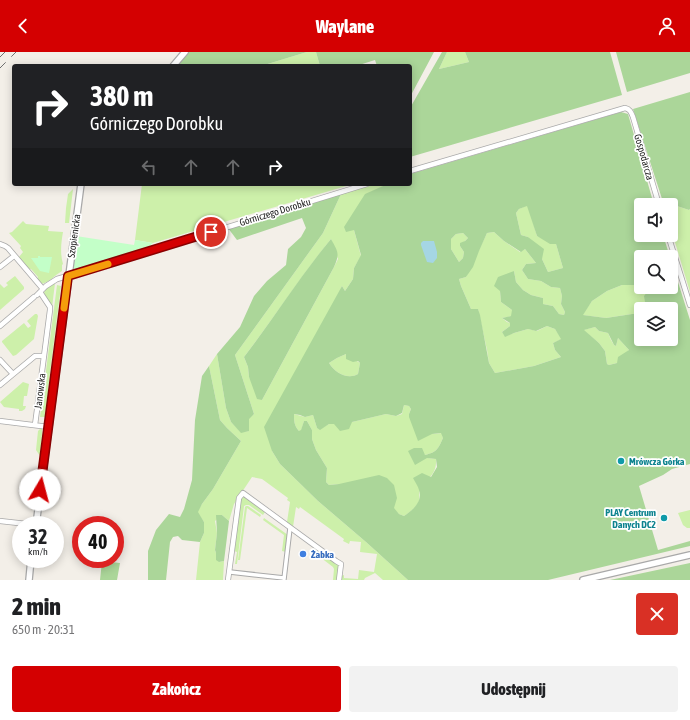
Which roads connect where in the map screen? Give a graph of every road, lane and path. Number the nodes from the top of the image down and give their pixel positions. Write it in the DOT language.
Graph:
graph roads {
  1 [pos="185,52"];
  2 [pos="176,64"];
  3 [pos="412,170"];
  4 [pos="81,186"];
  5 [pos="360,186"];
  6 [pos="657,198"];
  7 [pos="670,242"];
  8 [pos="0,244"];
  9 [pos="14,256"];
  10 [pos="0,267"];
  11 [pos="68,276"];
  12 [pos="38,293"];
  13 [pos="690,305"];
  14 [pos="0,326"];
  15 [pos="44,356"];
  16 [pos="0,360"];
  17 [pos="13,374"];
  18 [pos="0,385"];
  19 [pos="0,421"];
  20 [pos="35,425"];
  21 [pos="49,427"];
  22 [pos="37,516"];
  23 [pos="0,520"];
  24 [pos="12,522"];
  25 [pos="290,528"];
  26 [pos="690,555"];
  27 [pos="30,568"];
  28 [pos="230,572"];
  29 [pos="284,579"];
  30 [pos="29,580"];
  31 [pos="228,580"];
  32 [pos="339,580"];
  33 [pos="583,580"];
  1 -- 2 [label="street"];
  3 -- 6 [label="street, Gospodarcza"];
  4 -- 11 [label="street, Szopienicka"];
  5 -- 11 [label="street, Górniczego Dorobku"];
  7 -- 13 [label="street"];
  8 -- 9 [label="street, Janowska"];
  9 -- 10 [label="street"];
  9 -- 12 [label="street, Janowska"];
  11 -- 12 [label="street, Górniczego Dorobku"];
  11 -- 21 [label="street, Szopienicka"];
  12 -- 14 [label="street, Górniczego Dorobku"];
  12 -- 15 [label="street, Janowska"];
  15 -- 17 [label="street, Janowska"];
  15 -- 20 [label="street, Janowska"];
  16 -- 17 [label="street"];
  17 -- 18 [label="street, Janowska"];
  19 -- 20 [label="street"];
  20 -- 21 [label="street"];
  21 -- 22 [label="street, Szopienicka"];
  23 -- 24 [label="street"];
  25 -- 28 [label="street"];
  25 -- 29 [label="street"];
  25 -- 32 [label="street"];
  26 -- 33 [label="street"];
  27 -- 30 [label="street"];
  28 -- 29 [label="street"];
  28 -- 31 [label="street"];
}
